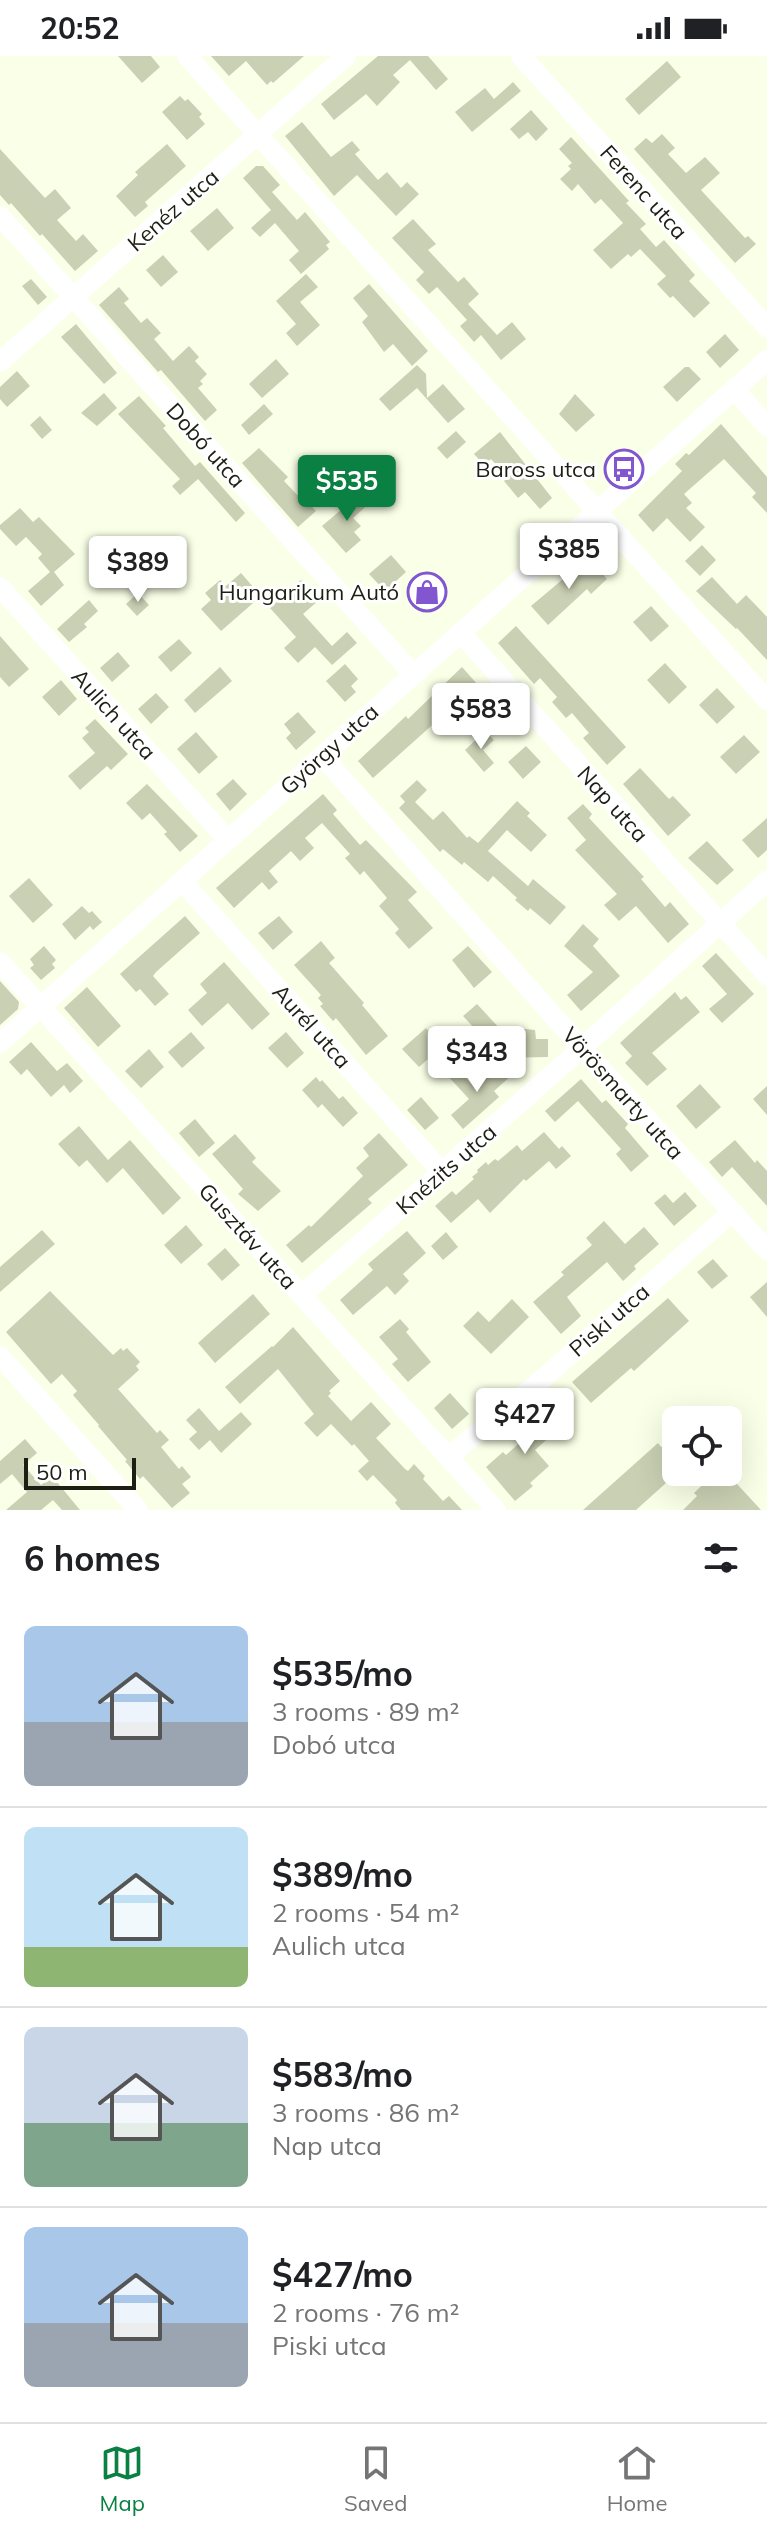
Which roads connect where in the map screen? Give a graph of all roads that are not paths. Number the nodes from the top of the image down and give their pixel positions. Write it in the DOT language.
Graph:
graph roads {
  1 [pos="187,56"];
  2 [pos="346,56"];
  3 [pos="521,56"];
  4 [pos="258,136"];
  5 [pos="0,216"];
  6 [pos="74,298"];
  7 [pos="767,327"];
  8 [pos="767,360"];
  9 [pos="0,362"];
  10 [pos="734,389"];
  11 [pos="767,426"];
  12 [pos="597,512"];
  13 [pos="0,587"];
  14 [pos="460,632"];
  15 [pos="413,674"];
  16 [pos="767,700"];
  17 [pos="322,756"];
  18 [pos="228,840"];
  19 [pos="182,881"];
  20 [pos="767,881"];
  21 [pos="720,923"];
  22 [pos="0,962"];
  23 [pos="767,975"];
  24 [pos="41,1007"];
  25 [pos="0,1043"];
  26 [pos="582,1048"];
  27 [pos="442,1172"];
  28 [pos="732,1212"];
  29 [pos="767,1250"];
  30 [pos="302,1295"];
  31 [pos="0,1356"];
  32 [pos="448,1457"];
  33 [pos="138,1510"];
  34 [pos="496,1510"];
  1 -- 4 [label="street"];
  2 -- 4 [label="street, Kenéz utca"];
  3 -- 7 [label="street, Ferenc utca"];
  4 -- 6 [label="street, Kenéz utca"];
  4 -- 12 [label="street"];
  5 -- 6 [label="street, Dobó utca"];
  6 -- 9 [label="street, Kenéz utca"];
  6 -- 15 [label="street, Dobó utca"];
  8 -- 10 [label="street, György utca"];
  10 -- 11 [label="street"];
  10 -- 12 [label="street, György utca"];
  12 -- 14 [label="street, György utca"];
  12 -- 16 [label="street"];
  13 -- 18 [label="street, Aulich utca"];
  14 -- 15 [label="street, György utca"];
  14 -- 21 [label="street, Nap utca"];
  15 -- 17 [label="street, György utca"];
  17 -- 18 [label="street, György utca"];
  17 -- 26 [label="street, Vörösmarty utca"];
  18 -- 19 [label="street, György utca"];
  19 -- 24 [label="street, György utca"];
  19 -- 27 [label="street, Aurél utca"];
  20 -- 21 [label="street, Knézits utca"];
  21 -- 23 [label="street, Nap utca"];
  21 -- 26 [label="street, Knézits utca"];
  22 -- 24 [label="street, Gusztáv utca"];
  24 -- 25 [label="street, György utca"];
  24 -- 30 [label="street, Gusztáv utca"];
  26 -- 27 [label="street, Knézits utca"];
  26 -- 28 [label="street, Vörösmarty utca"];
  27 -- 30 [label="street, Knézits utca"];
  28 -- 29 [label="street, Vörösmarty utca"];
  28 -- 32 [label="street, Piski utca"];
  30 -- 32 [label="street, Gusztáv utca"];
  31 -- 33 [label="street"];
  32 -- 34 [label="street, Gusztáv utca"];
}
